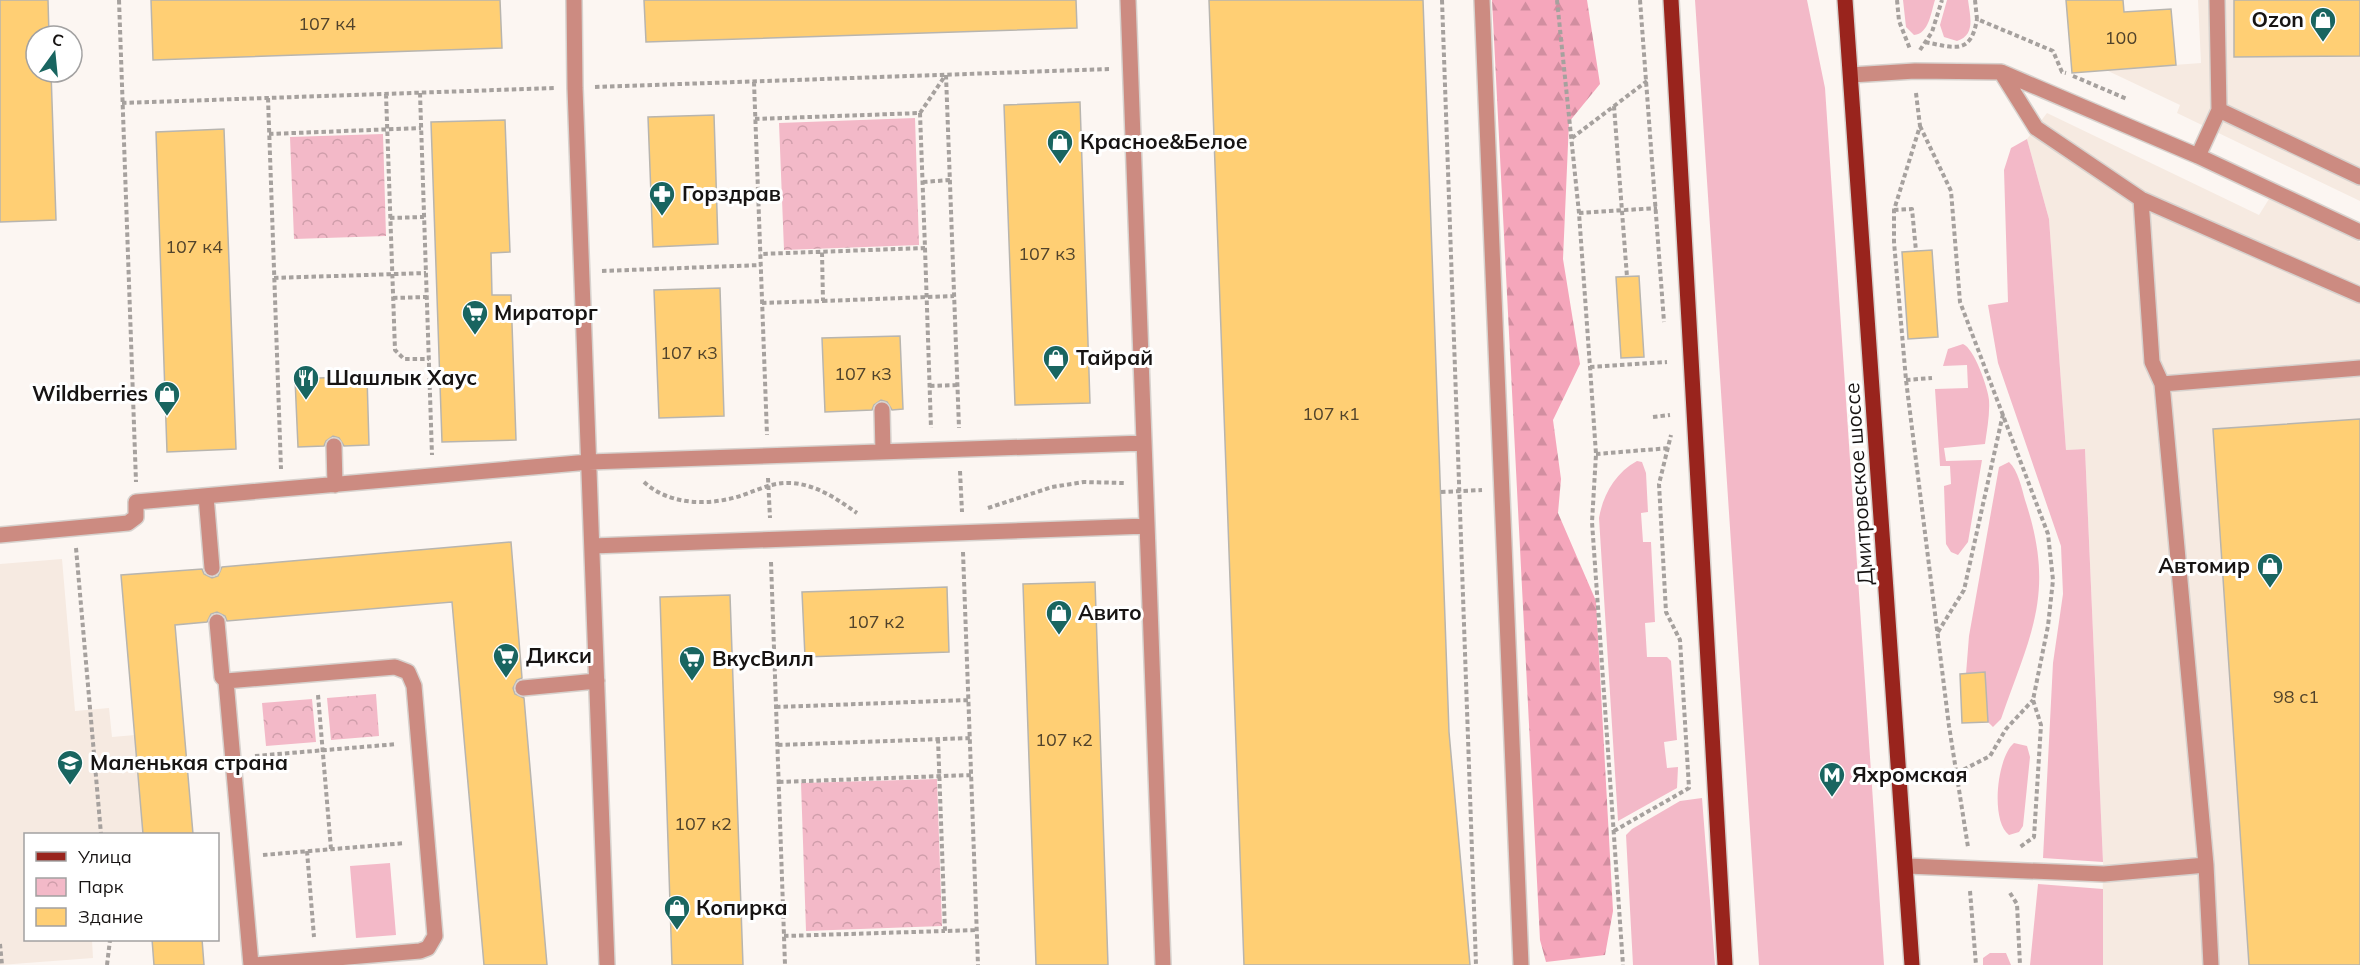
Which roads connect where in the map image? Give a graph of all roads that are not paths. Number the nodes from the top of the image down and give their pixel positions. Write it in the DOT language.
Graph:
graph roads {
  1 [pos="574,0"];
  2 [pos="1128,0"];
  3 [pos="1482,0"];
  4 [pos="1671,0"];
  5 [pos="1845,0"];
  6 [pos="2217,0"];
  7 [pos="2001,72"];
  8 [pos="1851,75"];
  9 [pos="2219,110"];
  10 [pos="2198,156"];
  11 [pos="2360,177"];
  12 [pos="2141,199"];
  13 [pos="2360,232"];
  14 [pos="2360,295"];
  15 [pos="2360,368"];
  16 [pos="2162,384"];
  17 [pos="882,410"];
  18 [pos="1144,443"];
  19 [pos="334,446"];
  20 [pos="883,452"];
  21 [pos="589,462"];
  22 [pos="335,485"];
  23 [pos="206,496"];
  24 [pos="1147,526"];
  25 [pos="0,535"];
  26 [pos="592,546"];
  27 [pos="212,568"];
  28 [pos="217,622"];
  29 [pos="226,681"];
  30 [pos="597,681"];
  31 [pos="523,688"];
  32 [pos="2206,865"];
  33 [pos="1907,866"];
  34 [pos="252,965"];
  35 [pos="607,965"];
  36 [pos="1163,965"];
  37 [pos="1521,965"];
  38 [pos="1725,965"];
  39 [pos="1912,965"];
  40 [pos="2211,965"];
  1 -- 21 [label="lane"];
  2 -- 18 [label="lane"];
  3 -- 37 [label="lane"];
  4 -- 38 [label="main road"];
  5 -- 8 [label="main road, Дмитровское шоссе"];
  6 -- 9 [label="lane"];
  7 -- 8 [label="lane"];
  7 -- 10 [label="lane"];
  7 -- 12 [label="lane"];
  8 -- 33 [label="main road, Дмитровское шоссе"];
  9 -- 10 [label="lane"];
  9 -- 11 [label="lane"];
  10 -- 13 [label="lane"];
  12 -- 14 [label="lane"];
  12 -- 16 [label="lane"];
  15 -- 16 [label="lane"];
  16 -- 32 [label="lane"];
  17 -- 20 [label="lane"];
  18 -- 20 [label="lane"];
  18 -- 24 [label="lane"];
  19 -- 22 [label="lane"];
  20 -- 21 [label="lane"];
  21 -- 22 [label="lane"];
  21 -- 26 [label="lane"];
  22 -- 23 [label="lane"];
  23 -- 25 [label="lane"];
  23 -- 27 [label="lane"];
  24 -- 26 [label="lane"];
  24 -- 36 [label="lane"];
  26 -- 30 [label="lane"];
  28 -- 29 [label="lane"];
  29 -- 34 [label="lane"];
  29 -- 34 [label="lane"];
  30 -- 31 [label="lane"];
  30 -- 35 [label="lane"];
  32 -- 33 [label="lane"];
  32 -- 40 [label="lane"];
  33 -- 39 [label="main road, Дмитровское шоссе"];
}
